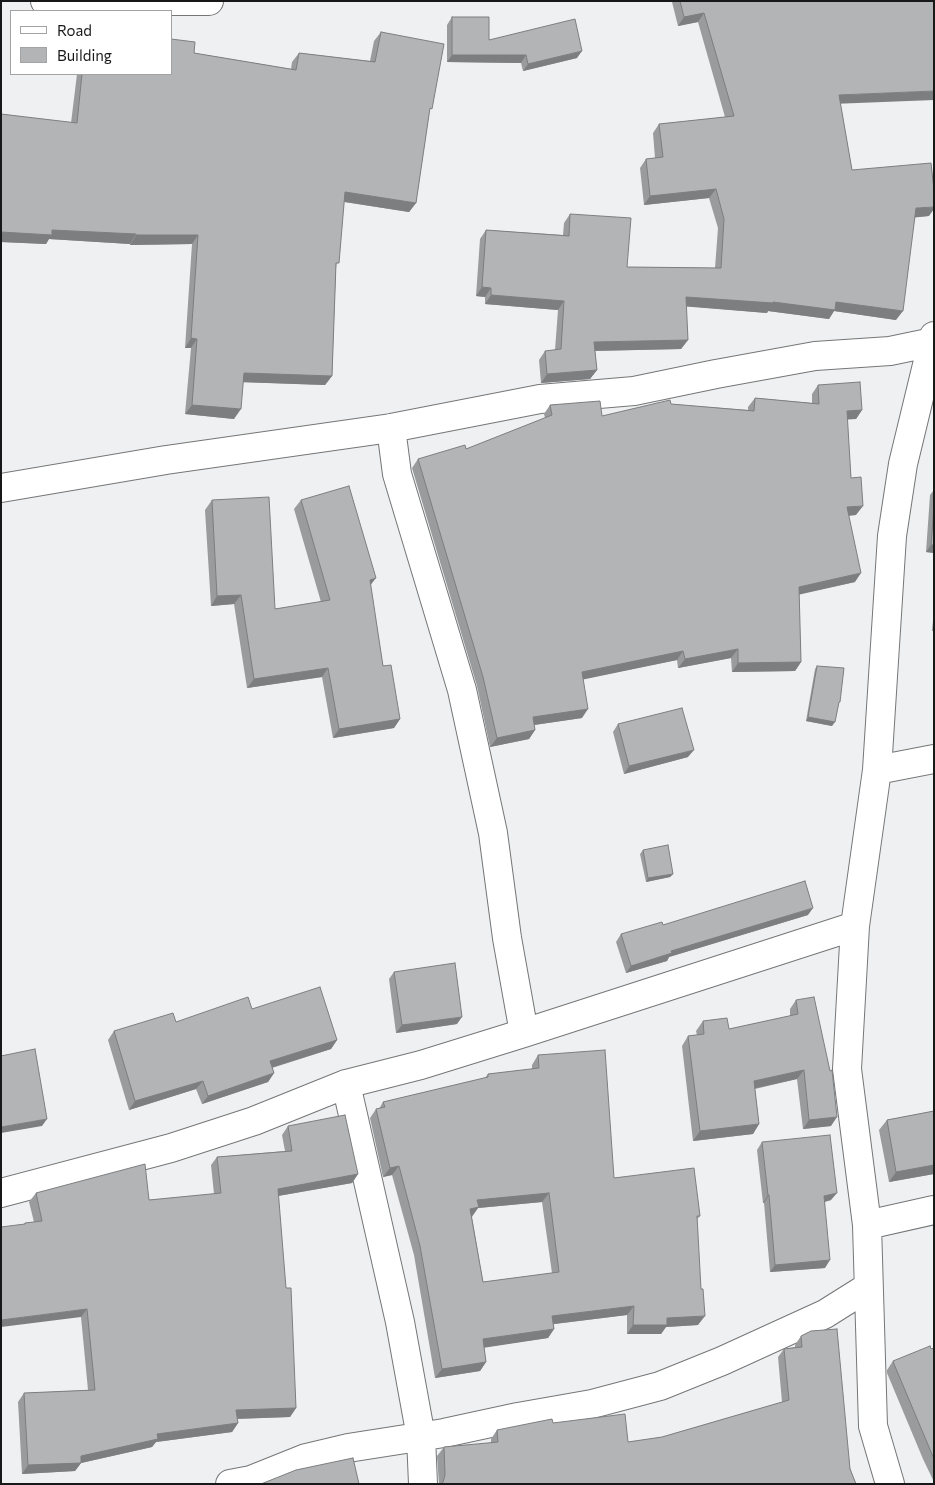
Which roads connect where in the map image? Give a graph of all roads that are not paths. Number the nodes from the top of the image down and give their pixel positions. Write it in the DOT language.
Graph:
graph roads {
  1 [pos="45,1"];
  2 [pos="209,1"];
  3 [pos="933,339"];
  4 [pos="391,428"];
  5 [pos="1,488"];
  6 [pos="934,759"];
  7 [pos="877,770"];
  8 [pos="855,926"];
  9 [pos="524,1033"];
  10 [pos="346,1084"];
  11 [pos="1,1193"];
  12 [pos="934,1210"];
  13 [pos="867,1225"];
  14 [pos="868,1287"];
  15 [pos="422,1437"];
  16 [pos="230,1484"];
  17 [pos="423,1484"];
  18 [pos="890,1484"];
  1 -- 2 [label="street"];
  3 -- 4 [label="street"];
  3 -- 7 [label="street"];
  4 -- 5 [label="street"];
  4 -- 9 [label="street"];
  6 -- 7 [label="street"];
  7 -- 8 [label="street"];
  8 -- 9 [label="street"];
  8 -- 13 [label="street"];
  9 -- 10 [label="street"];
  10 -- 11 [label="street"];
  10 -- 15 [label="street"];
  12 -- 13 [label="street"];
  13 -- 14 [label="street"];
  14 -- 15 [label="street"];
  14 -- 18 [label="street"];
  15 -- 16 [label="street"];
  15 -- 17 [label="street"];
}
